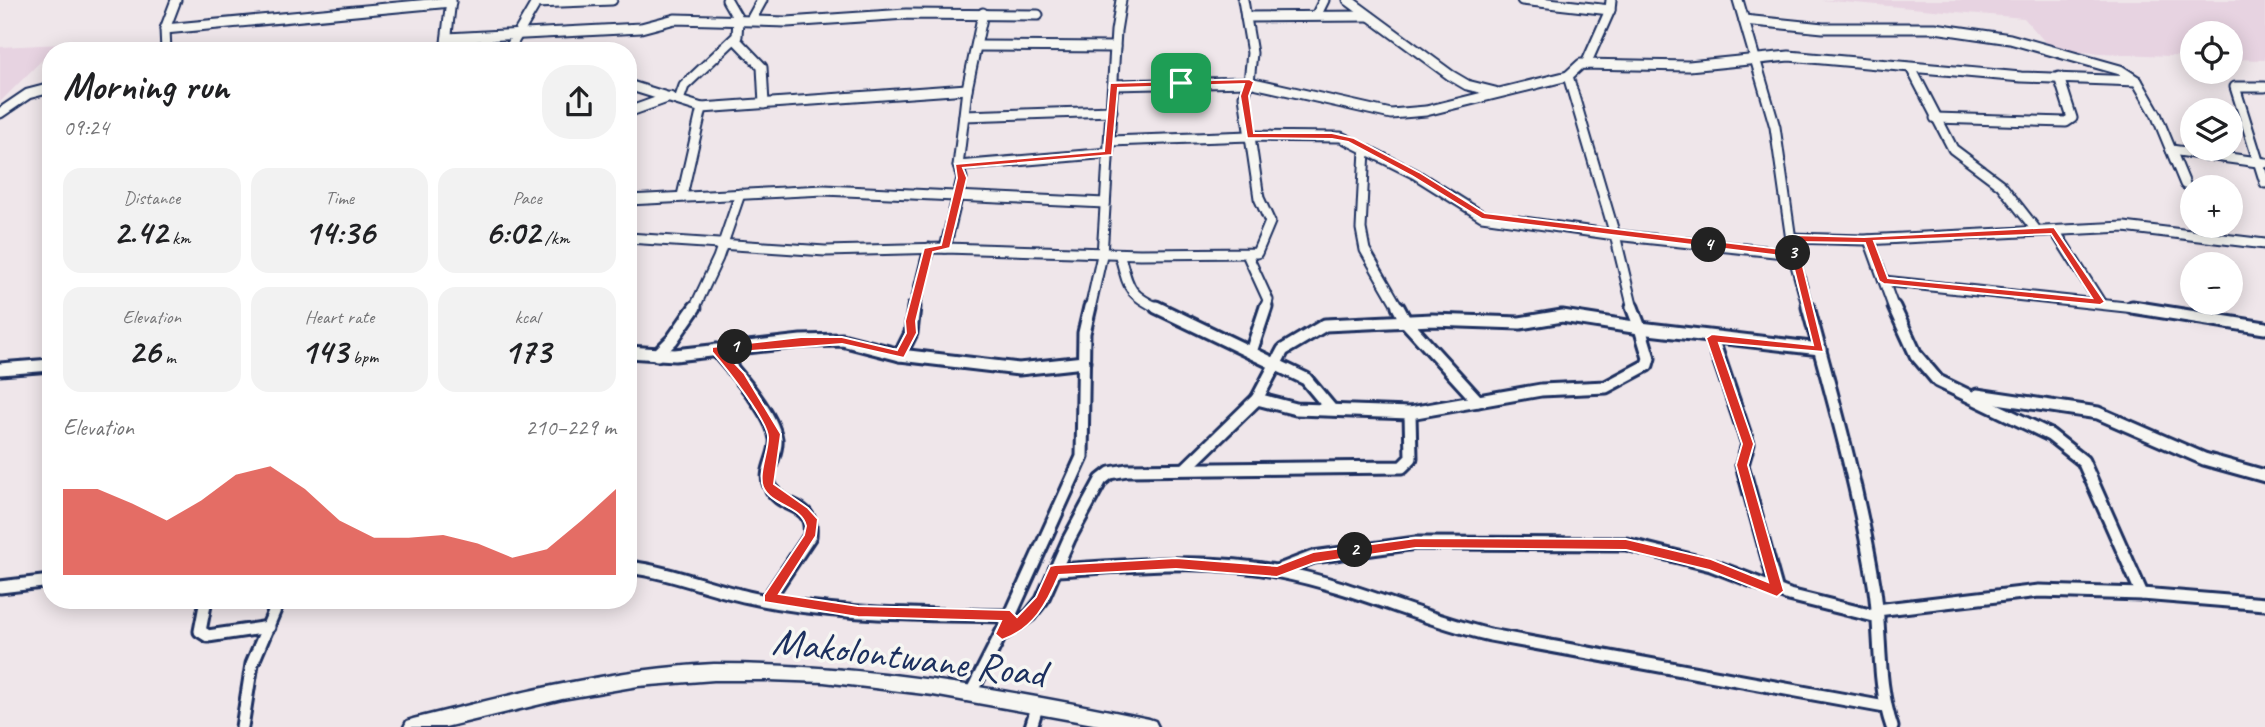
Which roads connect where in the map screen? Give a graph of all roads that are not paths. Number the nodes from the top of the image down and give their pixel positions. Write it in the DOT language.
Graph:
graph roads {
  1 [pos="176,0"];
  2 [pos="612,0"];
  3 [pos="727,0"];
  4 [pos="762,0"];
  5 [pos="1121,0"];
  6 [pos="1243,0"];
  7 [pos="1324,0"];
  8 [pos="1348,0"];
  9 [pos="1522,0"];
  10 [pos="1611,0"];
  11 [pos="1738,0"];
  12 [pos="451,1"];
  13 [pos="549,1"];
  14 [pos="1535,1"];
  15 [pos="1610,10"];
  16 [pos="983,13"];
  17 [pos="1317,14"];
  18 [pos="1038,15"];
  19 [pos="1370,16"];
  20 [pos="1246,17"];
  21 [pos="738,19"];
  22 [pos="751,20"];
  23 [pos="1744,20"];
  24 [pos="165,29"];
  25 [pos="516,35"];
  26 [pos="447,38"];
  27 [pos="735,40"];
  28 [pos="166,42"];
  29 [pos="446,42"];
  30 [pos="512,42"];
  31 [pos="977,46"];
  32 [pos="1115,47"];
  33 [pos="1755,61"];
  34 [pos="1586,64"];
  35 [pos="1911,68"];
  36 [pos="1568,76"];
  37 [pos="2059,77"];
  38 [pos="2137,80"];
  39 [pos="1249,82"];
  40 [pos="1113,85"];
  41 [pos="637,87"];
  42 [pos="2265,87"];
  43 [pos="967,89"];
  44 [pos="42,91"];
  45 [pos="1500,93"];
  46 [pos="675,98"];
  47 [pos="764,104"];
  48 [pos="702,108"];
  49 [pos="637,109"];
  50 [pos="1112,111"];
  51 [pos="0,113"];
  52 [pos="964,116"];
  53 [pos="1935,118"];
  54 [pos="1250,136"];
  55 [pos="1110,147"];
  56 [pos="1365,149"];
  57 [pos="2171,150"];
  58 [pos="2261,162"];
  59 [pos="958,166"];
  60 [pos="2181,175"];
  61 [pos="2265,183"];
  62 [pos="740,194"];
  63 [pos="957,194"];
  64 [pos="682,196"];
  65 [pos="637,199"];
  66 [pos="1105,203"];
  67 [pos="2054,230"];
  68 [pos="2036,231"];
  69 [pos="1615,235"];
  70 [pos="637,238"];
  71 [pos="1791,238"];
  72 [pos="1869,240"];
  73 [pos="726,243"];
  74 [pos="2265,244"];
  75 [pos="929,248"];
  76 [pos="945,248"];
  77 [pos="1247,254"];
  78 [pos="1793,254"];
  79 [pos="1102,255"];
  80 [pos="1120,256"];
  81 [pos="1884,281"];
  82 [pos="2100,302"];
  83 [pos="1406,322"];
  84 [pos="1640,328"];
  85 [pos="2265,328"];
  86 [pos="1712,338"];
  87 [pos="1820,349"];
  88 [pos="716,350"];
  89 [pos="1251,352"];
  90 [pos="637,353"];
  91 [pos="657,355"];
  92 [pos="900,355"];
  93 [pos="1084,362"];
  94 [pos="1275,363"];
  95 [pos="42,366"];
  96 [pos="0,369"];
  97 [pos="1966,394"];
  98 [pos="1257,399"];
  99 [pos="1478,401"];
  100 [pos="1331,409"];
  101 [pos="1410,413"];
  102 [pos="1186,468"];
  103 [pos="2265,476"];
  104 [pos="637,568"];
  105 [pos="1055,570"];
  106 [pos="1277,571"];
  107 [pos="42,582"];
  108 [pos="0,587"];
  109 [pos="1777,591"];
  110 [pos="2143,594"];
  111 [pos="768,598"];
  112 [pos="2265,604"];
  113 [pos="204,609"];
  114 [pos="276,609"];
  115 [pos="1877,613"];
  116 [pos="1010,616"];
  117 [pos="269,627"];
  118 [pos="1002,634"];
  119 [pos="972,691"];
  120 [pos="1038,704"];
  121 [pos="1885,707"];
  122 [pos="242,727"];
  123 [pos="413,727"];
  124 [pos="1031,727"];
  125 [pos="1149,727"];
  126 [pos="1892,727"];
  1 -- 24 [label="street"];
  2 -- 13 [label="street"];
  3 -- 21 [label="street"];
  4 -- 22 [label="street"];
  5 -- 32 [label="street"];
  6 -- 20 [label="street"];
  7 -- 17 [label="street"];
  8 -- 19 [label="street"];
  9 -- 14 [label="street"];
  10 -- 15 [label="street"];
  11 -- 23 [label="street"];
  12 -- 24 [label="street"];
  12 -- 26 [label="street"];
  13 -- 25 [label="street"];
  14 -- 15 [label="street"];
  15 -- 34 [label="street"];
  16 -- 18 [label="street"];
  16 -- 22 [label="street"];
  16 -- 31 [label="street"];
  17 -- 19 [label="street"];
  17 -- 20 [label="street"];
  19 -- 45 [label="street"];
  20 -- 39 [label="street"];
  21 -- 22 [label="street"];
  21 -- 25 [label="street"];
  21 -- 27 [label="street"];
  23 -- 33 [label="street"];
  23 -- 38 [label="street"];
  24 -- 28 [label="street"];
  25 -- 26 [label="street"];
  25 -- 30 [label="street"];
  26 -- 29 [label="street"];
  27 -- 46 [label="street"];
  27 -- 47 [label="street"];
  31 -- 32 [label="street"];
  31 -- 43 [label="street"];
  32 -- 40 [label="street"];
  33 -- 34 [label="street"];
  33 -- 35 [label="street"];
  33 -- 71 [label="street"];
  34 -- 36 [label="street"];
  35 -- 37 [label="street"];
  35 -- 53 [label="street"];
  36 -- 45 [label="street"];
  36 -- 69 [label="street"];
  37 -- 38 [label="street"];
  37 -- 53 [label="street"];
  38 -- 57 [label="street"];
  39 -- 40 [label="street"];
  39 -- 45 [label="street"];
  39 -- 54 [label="street"];
  40 -- 50 [label="street"];
  41 -- 46 [label="street"];
  42 -- 58 [label="street"];
  43 -- 47 [label="street"];
  43 -- 52 [label="street"];
  44 -- 51 [label="street"];
  46 -- 48 [label="street"];
  46 -- 49 [label="street"];
  47 -- 48 [label="street"];
  48 -- 64 [label="street"];
  50 -- 52 [label="street"];
  50 -- 55 [label="street"];
  52 -- 59 [label="street"];
  53 -- 68 [label="street"];
  54 -- 55 [label="street"];
  54 -- 56 [label="street"];
  54 -- 77 [label="street"];
  55 -- 59 [label="street"];
  55 -- 66 [label="street"];
  56 -- 69 [label="street"];
  56 -- 83 [label="street"];
  57 -- 58 [label="street"];
  57 -- 60 [label="street"];
  58 -- 61 [label="street"];
  59 -- 63 [label="street"];
  62 -- 63 [label="street"];
  62 -- 64 [label="street"];
  62 -- 73 [label="street"];
  63 -- 66 [label="street"];
  63 -- 76 [label="street"];
  64 -- 65 [label="street"];
  66 -- 79 [label="street"];
  67 -- 68 [label="street"];
  67 -- 74 [label="street"];
  67 -- 82 [label="street"];
  68 -- 72 [label="street"];
  69 -- 78 [label="street"];
  69 -- 84 [label="street"];
  70 -- 73 [label="street"];
  71 -- 72 [label="street"];
  71 -- 78 [label="street"];
  72 -- 81 [label="street"];
  73 -- 75 [label="street"];
  73 -- 91 [label="street"];
  75 -- 76 [label="street"];
  75 -- 92 [label="street"];
  76 -- 79 [label="street"];
  77 -- 80 [label="street"];
  77 -- 89 [label="street"];
  78 -- 87 [label="street"];
  79 -- 80 [label="street"];
  79 -- 93 [label="street"];
  80 -- 89 [label="street"];
  81 -- 82 [label="street"];
  81 -- 97 [label="street"];
  82 -- 85 [label="street"];
  83 -- 84 [label="street"];
  83 -- 94 [label="street"];
  83 -- 99 [label="street"];
  84 -- 86 [label="street"];
  84 -- 99 [label="street"];
  86 -- 87 [label="street"];
  86 -- 109 [label="street"];
  87 -- 115 [label="street"];
  88 -- 91 [label="street"];
  88 -- 92 [label="street"];
  88 -- 111 [label="street"];
  89 -- 94 [label="street"];
  90 -- 91 [label="street"];
  92 -- 93 [label="street"];
  93 -- 116 [label="street"];
  94 -- 98 [label="street"];
  94 -- 100 [label="street"];
  95 -- 96 [label="street"];
  97 -- 103 [label="street"];
  97 -- 110 [label="street"];
  98 -- 100 [label="street"];
  98 -- 102 [label="street"];
  99 -- 101 [label="street"];
  100 -- 101 [label="street"];
  101 -- 102 [label="street"];
  102 -- 105 [label="street"];
  104 -- 111 [label="street"];
  105 -- 106 [label="street"];
  105 -- 118 [label="street"];
  106 -- 109 [label="street"];
  106 -- 121 [label="street"];
  107 -- 108 [label="street"];
  109 -- 115 [label="street"];
  110 -- 112 [label="street"];
  110 -- 115 [label="street"];
  111 -- 116 [label="street"];
  113 -- 117 [label="street"];
  114 -- 117 [label="street"];
  115 -- 121 [label="street"];
  116 -- 118 [label="street"];
  117 -- 122 [label="street"];
  118 -- 119 [label="street"];
  119 -- 120 [label="main road, Makolontwane Road"];
  119 -- 123 [label="main road, Makolontwane Road"];
  120 -- 124 [label="street"];
  120 -- 125 [label="main road, Makolontwane Road"];
  121 -- 126 [label="street"];
}
